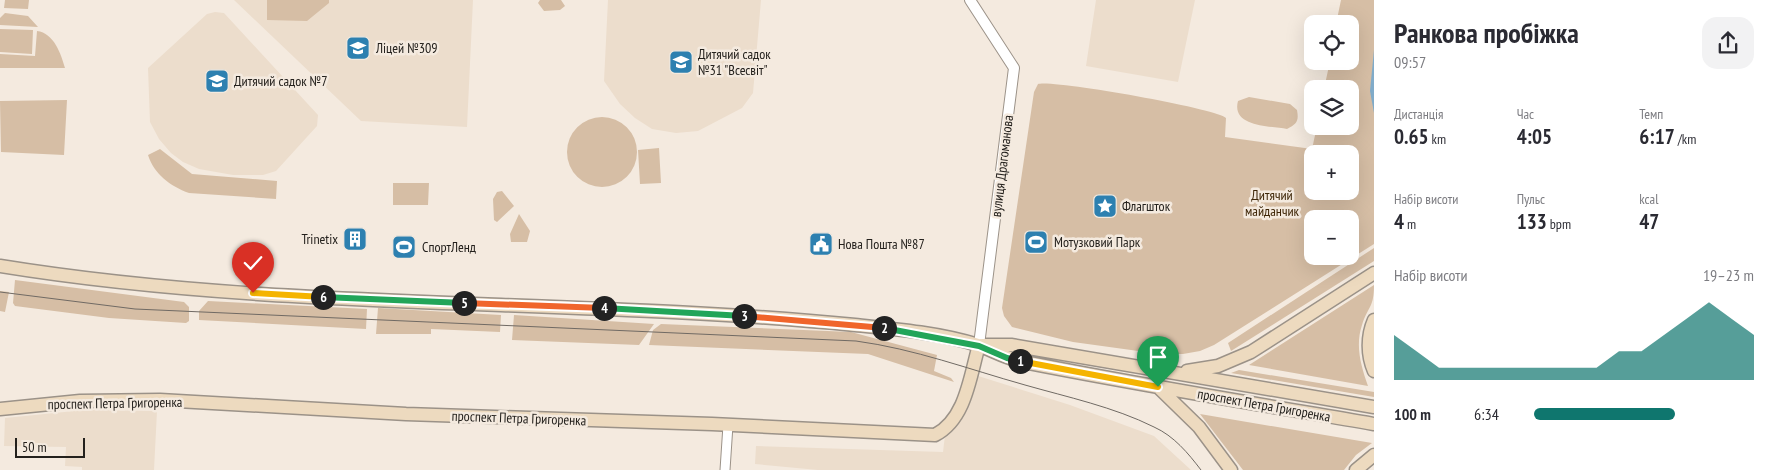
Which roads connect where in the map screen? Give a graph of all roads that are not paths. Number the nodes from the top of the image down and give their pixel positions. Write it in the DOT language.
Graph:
graph roads {
  1 [pos="970,0"];
  2 [pos="0,266"];
  3 [pos="1374,273"];
  4 [pos="1374,320"];
  5 [pos="979,346"];
  6 [pos="1374,371"];
  7 [pos="1170,373"];
  8 [pos="1158,387"];
  9 [pos="1374,407"];
  10 [pos="0,409"];
  11 [pos="1374,424"];
  12 [pos="728,425"];
  13 [pos="1374,455"];
  14 [pos="725,470"];
  15 [pos="1231,470"];
  16 [pos="1356,470"];
  1 -- 5 [label="street, вулиця Драгоманова"];
  2 -- 5 [label="main road, проспект Петра Григоренка"];
  3 -- 7 [label="main road"];
  4 -- 6 [label="main road"];
  5 -- 7 [label="main road, проспект Петра Григоренка"];
  5 -- 8 [label="main road, проспект Петра Григоренка"];
  5 -- 12 [label="main road, проспект Петра Григоренка"];
  7 -- 9 [label="main road, проспект Петра Григоренка"];
  8 -- 11 [label="main road, проспект Петра Григоренка"];
  8 -- 15 [label="main road"];
  10 -- 12 [label="main road, проспект Петра Григоренка"];
  12 -- 14 [label="street"];
  13 -- 16 [label="main road"];
}
